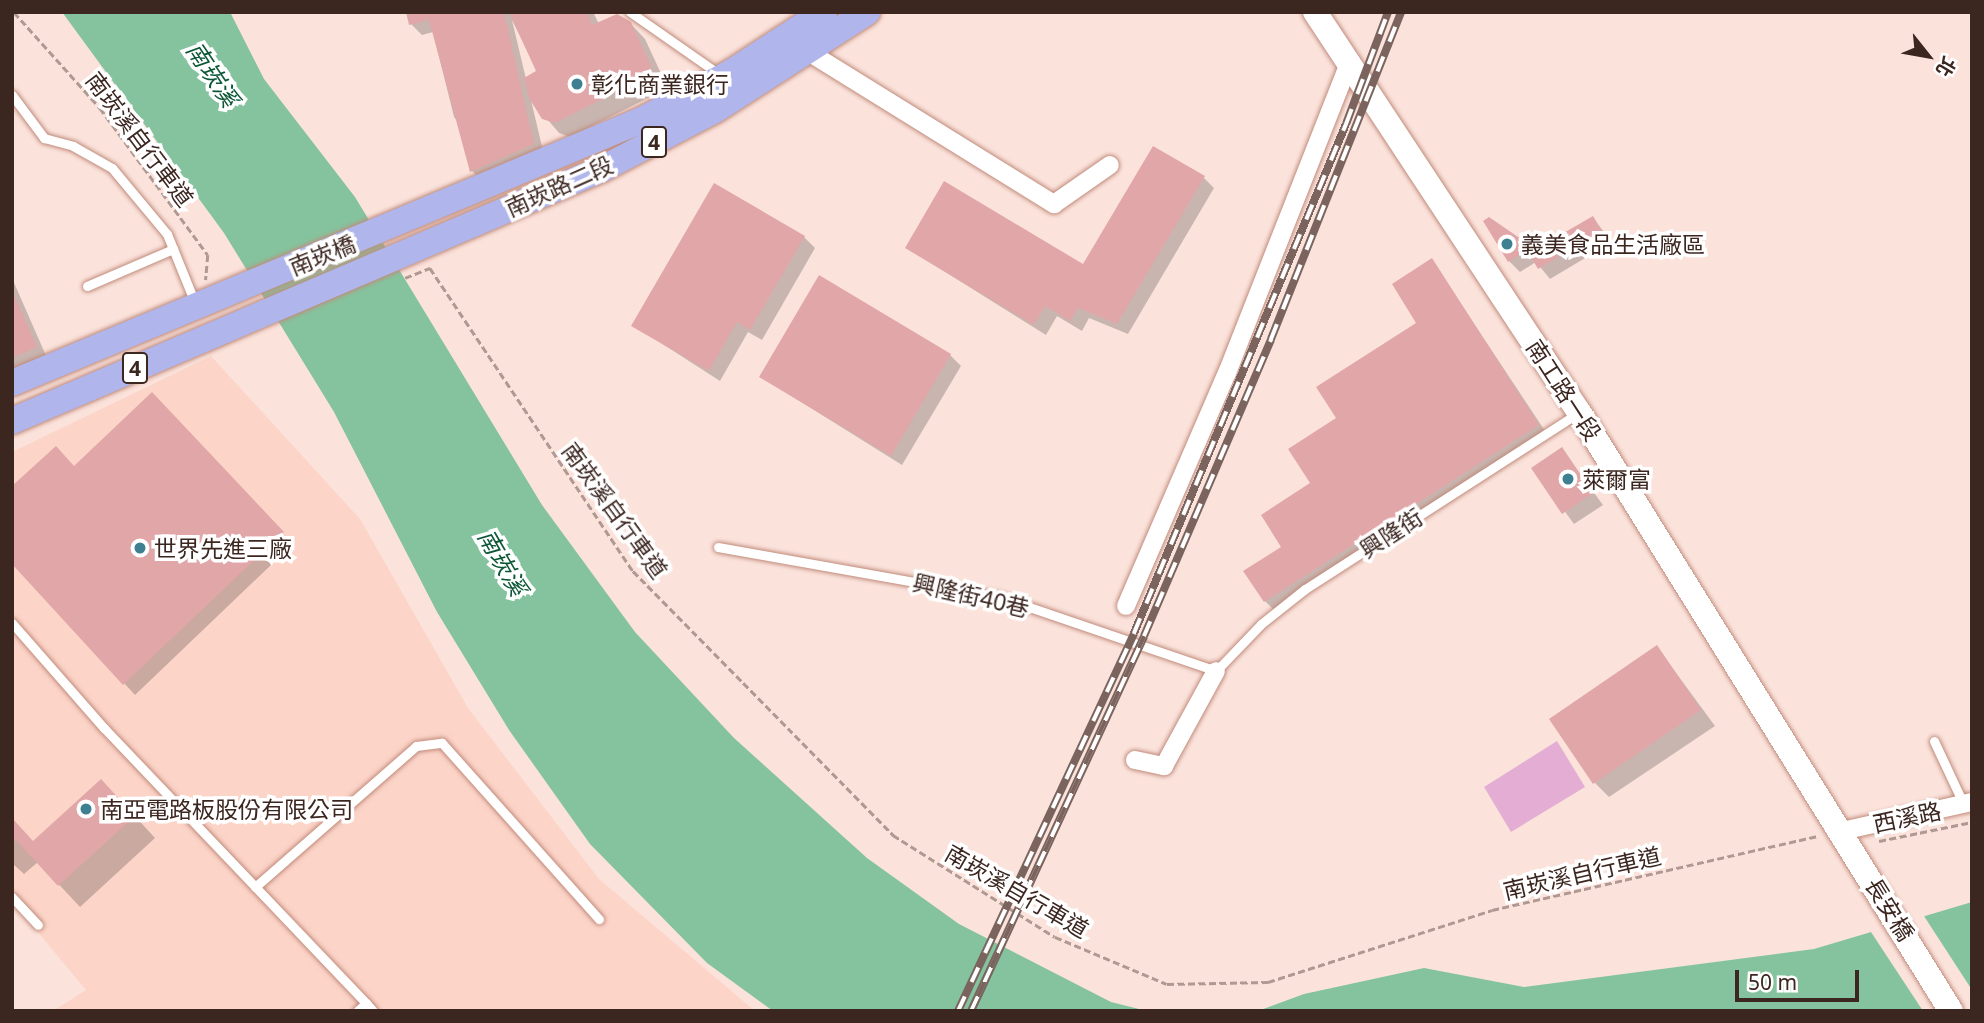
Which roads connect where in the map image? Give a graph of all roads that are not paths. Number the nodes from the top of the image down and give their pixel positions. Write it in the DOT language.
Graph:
graph roads {
  1 [pos="630,12"];
  2 [pos="824,12"];
  3 [pos="867,12"];
  4 [pos="1315,12"];
  5 [pos="807,51"];
  6 [pos="1350,60"];
  7 [pos="723,77"];
  8 [pos="12,95"];
  9 [pos="1111,165"];
  10 [pos="410,220"];
  11 [pos="173,249"];
  12 [pos="428,256"];
  13 [pos="87,286"];
  14 [pos="214,298"];
  15 [pos="12,383"];
  16 [pos="1579,412"];
  17 [pos="12,421"];
  18 [pos="718,547"];
  19 [pos="1126,606"];
  20 [pos="12,623"];
  21 [pos="1216,671"];
  22 [pos="1934,741"];
  23 [pos="1135,760"];
  24 [pos="1968,803"];
  25 [pos="1845,838"];
  26 [pos="256,887"];
  27 [pos="12,897"];
  28 [pos="599,919"];
  29 [pos="38,925"];
  30 [pos="366,1003"];
  31 [pos="357,1011"];
  32 [pos="373,1011"];
  33 [pos="1951,1011"];
  1 -- 7 [label="lane"];
  2 -- 7 [label="main road, 南崁路二段 / 4"];
  3 -- 5 [label="main road, 南崁路二段 / 4"];
  4 -- 6 [label="street, 南工路一段"];
  5 -- 9 [label="street"];
  5 -- 12 [label="main road, 南崁路二段 / 4"];
  6 -- 16 [label="street, 南工路一段"];
  6 -- 19 [label="street"];
  7 -- 10 [label="main road, 南崁路二段 / 4"];
  8 -- 11 [label="lane"];
  10 -- 14 [label="main road, 南崁橋 / 4"];
  11 -- 13 [label="lane"];
  11 -- 14 [label="lane"];
  12 -- 17 [label="main road, 南崁橋 / 4"];
  14 -- 15 [label="main road, 4"];
  16 -- 21 [label="lane, 興隆街"];
  16 -- 25 [label="street, 南工路一段"];
  18 -- 21 [label="lane, 興隆街40巷"];
  20 -- 26 [label="lane"];
  21 -- 23 [label="street"];
  22 -- 24 [label="lane"];
  24 -- 25 [label="street, 西溪路"];
  25 -- 33 [label="street, 長安橋"];
  26 -- 28 [label="lane"];
  26 -- 30 [label="lane"];
  27 -- 29 [label="lane"];
  30 -- 31 [label="lane"];
  30 -- 32 [label="lane"];
}
